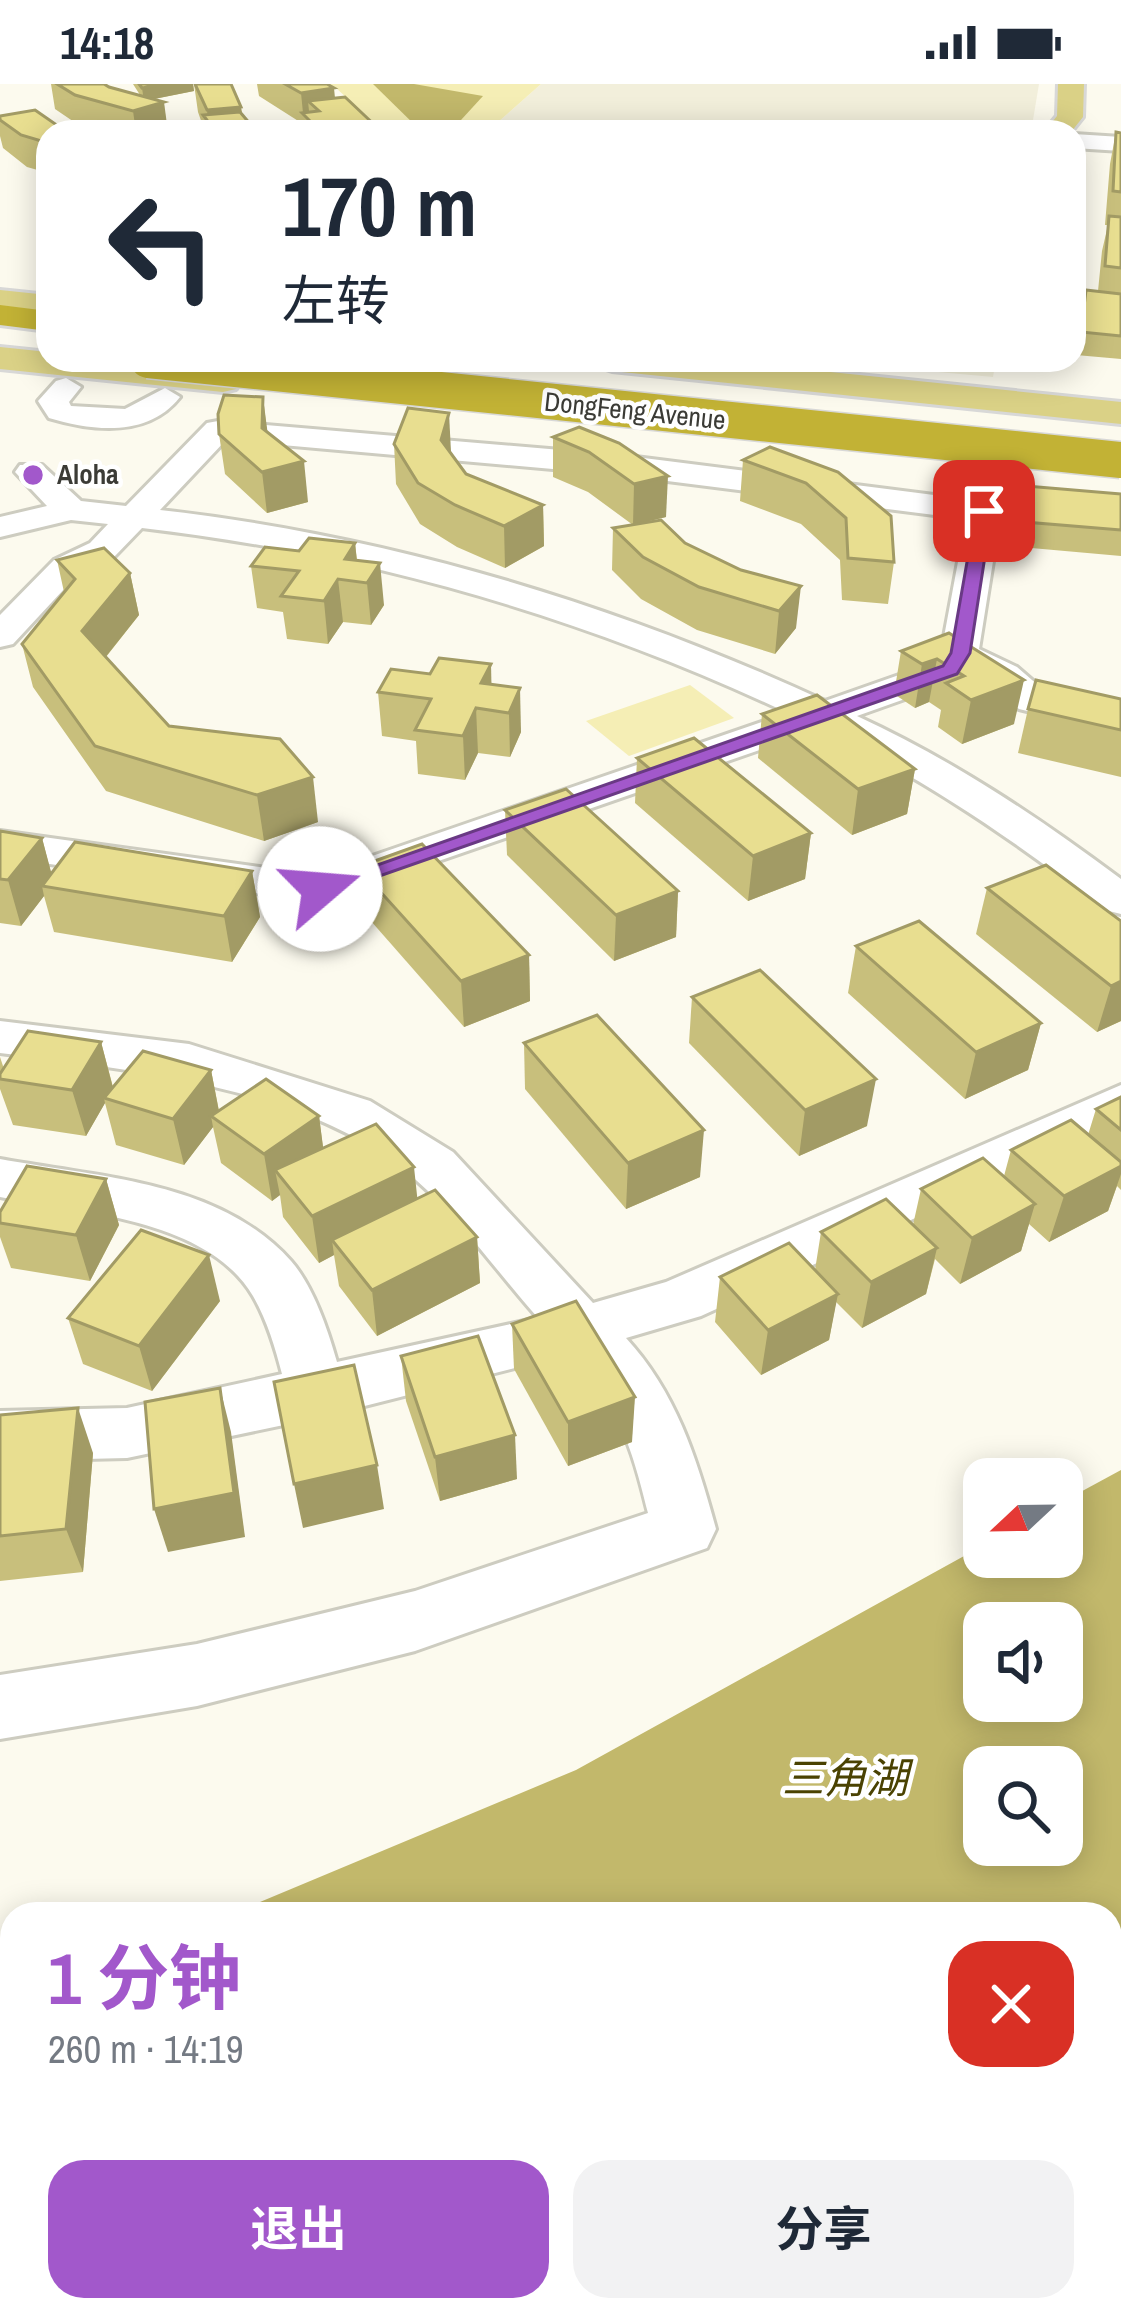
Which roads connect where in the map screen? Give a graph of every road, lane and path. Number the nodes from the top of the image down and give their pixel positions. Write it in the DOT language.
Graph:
graph roads {
  1 [pos="1071,84"];
  2 [pos="1062,120"];
  3 [pos="1086,142"];
  4 [pos="1121,144"];
  5 [pos="0,300"];
  6 [pos="36,304"];
  7 [pos="265,372"];
  8 [pos="277,372"];
  9 [pos="516,372"];
  10 [pos="797,372"];
  11 [pos="997,385"];
  12 [pos="67,386"];
  13 [pos="1041,389"];
  14 [pos="165,397"];
  15 [pos="1121,413"];
  16 [pos="86,420"];
  17 [pos="1121,432"];
  18 [pos="985,459"];
  19 [pos="1121,460"];
  20 [pos="1121,473"];
  21 [pos="15,475"];
  22 [pos="1009,487"];
  23 [pos="71,510"];
  24 [pos="133,517"];
  25 [pos="1,528"];
  26 [pos="0,635"];
  27 [pos="960,653"];
  28 [pos="825,713"];
  29 [pos="1121,722"];
  30 [pos="0,844"];
  31 [pos="1121,900"];
  32 [pos="0,1037"];
  33 [pos="1121,1102"];
  34 [pos="0,1178"];
  35 [pos="585,1328"];
  36 [pos="317,1394"];
  37 [pos="0,1436"];
  38 [pos="0,1707"];
  1 -- 2 [label="main road"];
  3 -- 4 [label="street"];
  5 -- 6 [label="main road"];
  7 -- 19 [label="highway, DongFeng Avenue, bridge"];
  8 -- 18 [label="main road"];
  9 -- 17 [label="highway, DongFeng Avenue"];
  10 -- 11 [label="main road"];
  11 -- 13 [label="main road"];
  11 -- 18 [label="main road"];
  12 -- 16 [label="street"];
  13 -- 15 [label="main road"];
  13 -- 22 [label="main road"];
  14 -- 16 [label="street"];
  16 -- 21 [label="street"];
  18 -- 22 [label="main road"];
  20 -- 22 [label="main road"];
  21 -- 23 [label="street"];
  22 -- 24 [label="street"];
  22 -- 27 [label="street"];
  23 -- 24 [label="street"];
  23 -- 25 [label="street"];
  24 -- 26 [label="street"];
  24 -- 28 [label="street"];
  27 -- 28 [label="street"];
  27 -- 29 [label="street"];
  28 -- 30 [label="street"];
  28 -- 31 [label="street"];
  32 -- 35 [label="street"];
  33 -- 35 [label="street"];
  34 -- 36 [label="street"];
  35 -- 36 [label="street"];
  35 -- 38 [label="street"];
  36 -- 37 [label="street"];
}
